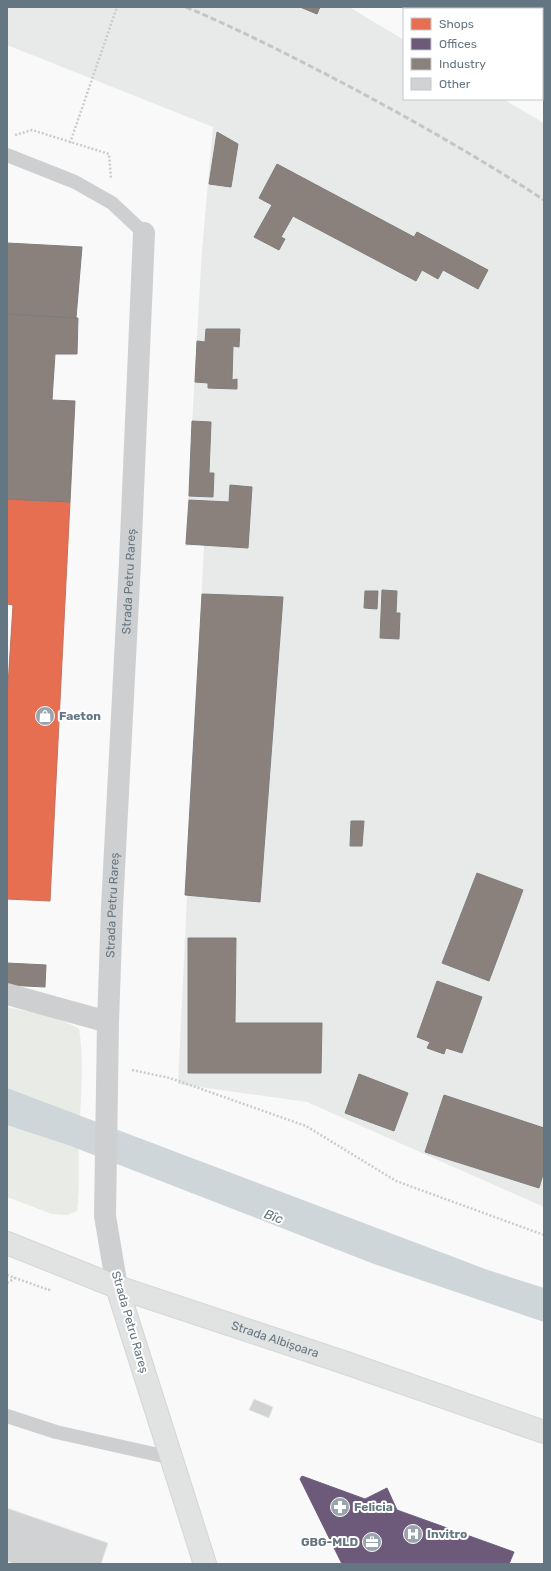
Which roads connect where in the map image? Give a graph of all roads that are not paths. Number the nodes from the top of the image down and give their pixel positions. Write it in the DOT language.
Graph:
graph roads {
  1 [pos="7,155"];
  2 [pos="144,233"];
  3 [pos="7,994"];
  4 [pos="108,1022"];
  5 [pos="7,1243"];
  6 [pos="117,1287"];
  7 [pos="7,1416"];
  8 [pos="544,1432"];
  9 [pos="172,1458"];
  10 [pos="205,1564"];
  1 -- 2 [label="lane"];
  2 -- 4 [label="street, Strada Petru Rareș"];
  3 -- 4 [label="street"];
  4 -- 6 [label="street, Strada Petru Rareș"];
  5 -- 6 [label="main road, Strada Albișoara"];
  6 -- 8 [label="main road, Strada Albișoara"];
  6 -- 9 [label="main road, Strada Petru Rareș"];
  7 -- 9 [label="lane"];
  9 -- 10 [label="main road, Strada Petru Rareș"];
}
